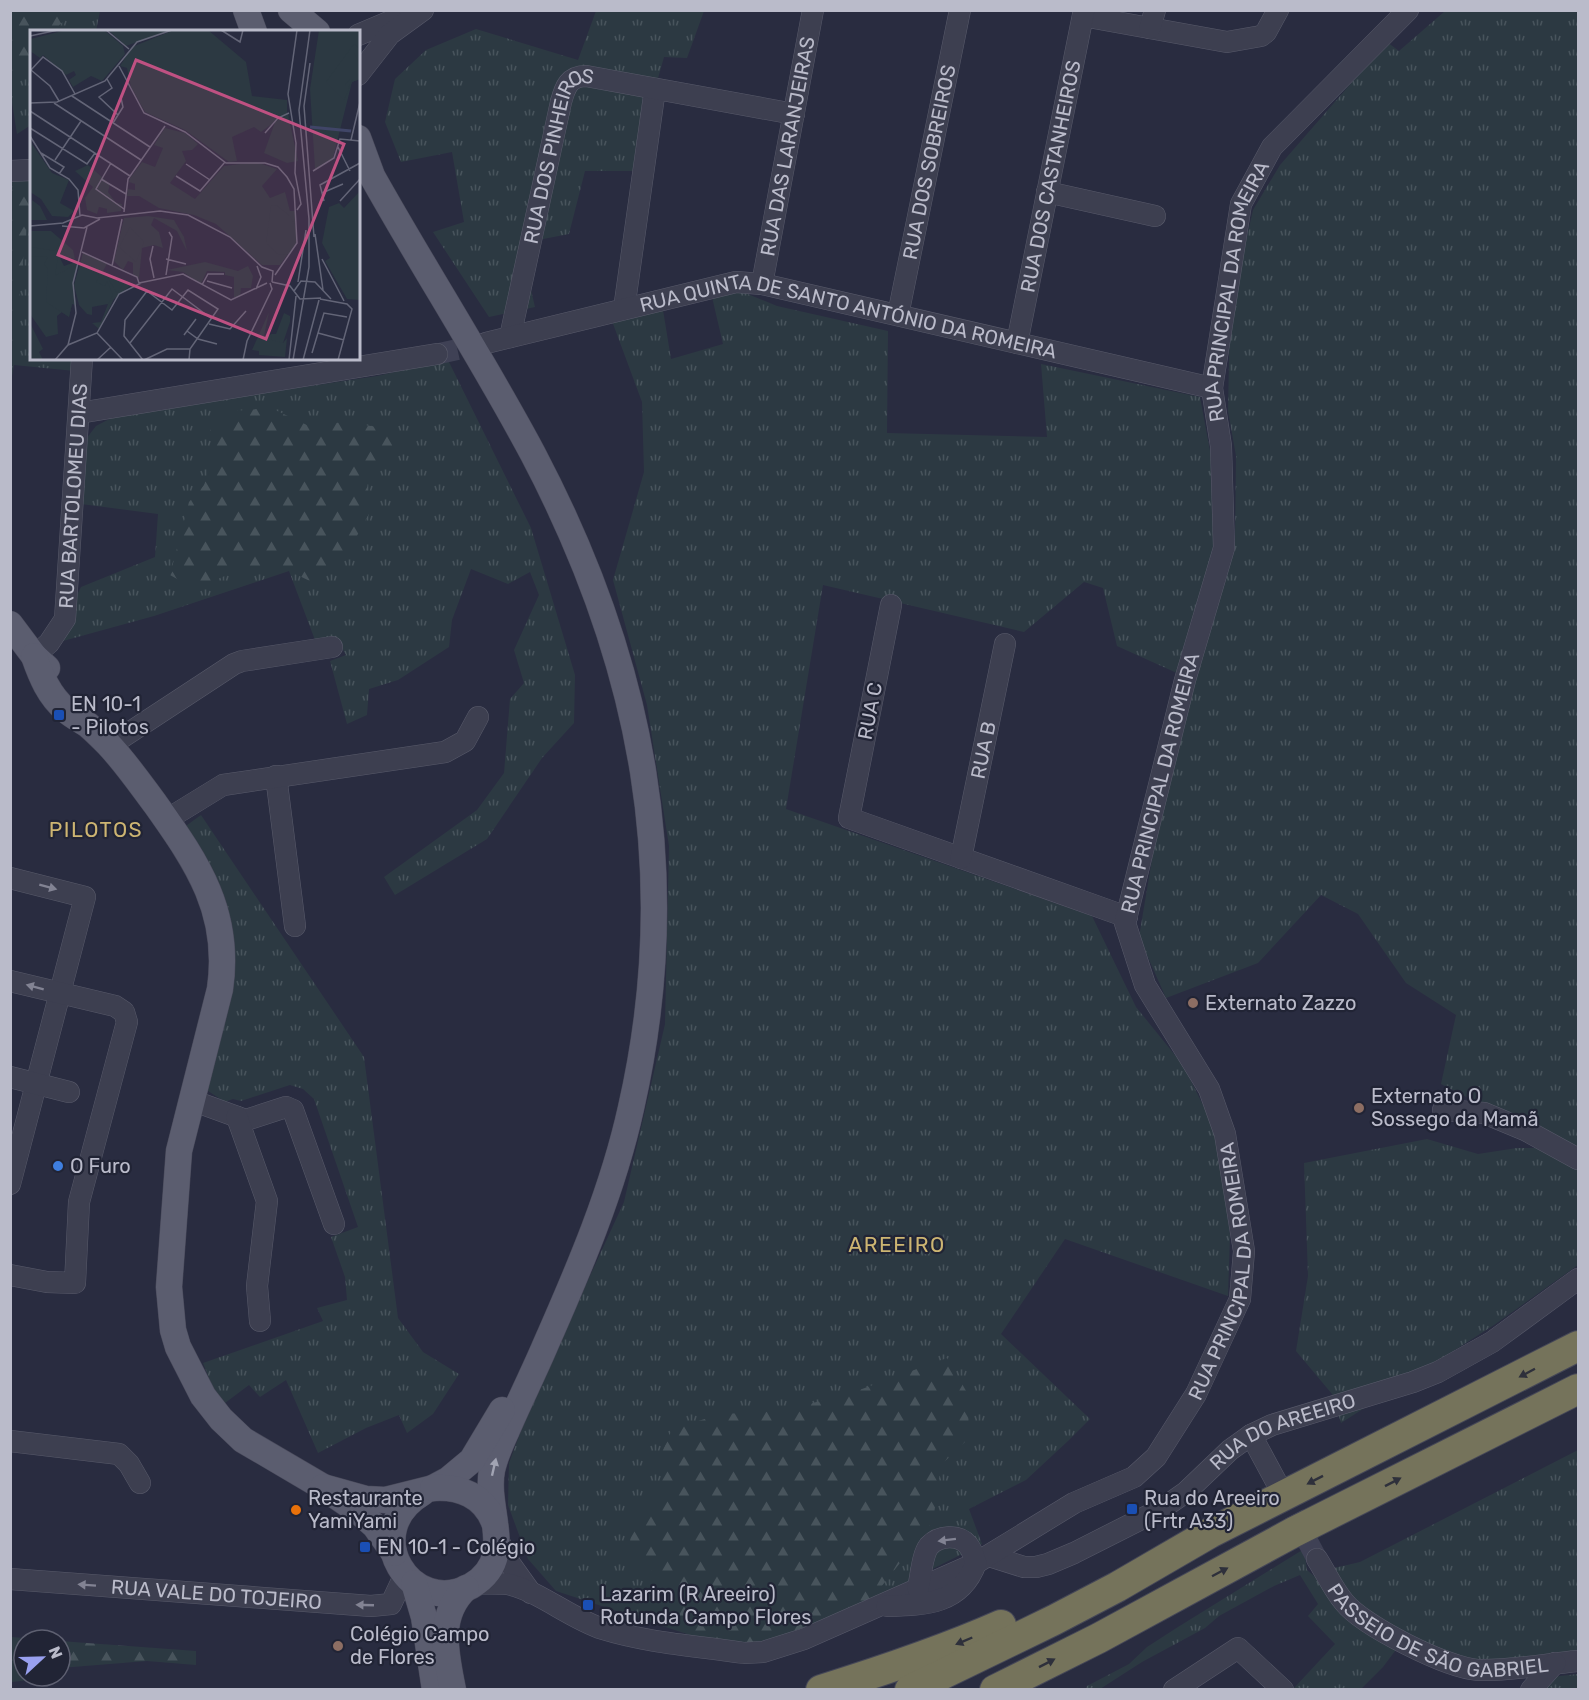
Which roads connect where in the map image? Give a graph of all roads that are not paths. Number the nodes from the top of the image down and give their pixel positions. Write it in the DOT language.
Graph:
graph roads {
  1 [pos="246,10"];
  2 [pos="291,10"];
  3 [pos="418,10"];
  4 [pos="423,10"];
  5 [pos="813,10"];
  6 [pos="960,10"];
  7 [pos="1278,10"];
  8 [pos="1408,10"];
  9 [pos="1083,13"];
  10 [pos="1153,19"];
  11 [pos="253,30"];
  12 [pos="315,30"];
  13 [pos="360,33"];
  14 [pos="360,72"];
  15 [pos="655,89"];
  16 [pos="794,114"];
  17 [pos="360,143"];
  18 [pos="30,170"];
  19 [pos="10,171"];
  20 [pos="360,187"];
  21 [pos="1047,192"];
  22 [pos="1155,216"];
  23 [pos="762,284"];
  24 [pos="624,309"];
  25 [pos="898,315"];
  26 [pos="510,337"];
  27 [pos="486,343"];
  28 [pos="1017,343"];
  29 [pos="437,354"];
  30 [pos="82,360"];
  31 [pos="1212,388"];
  32 [pos="79,413"];
  33 [pos="891,604"];
  34 [pos="10,624"];
  35 [pos="1005,644"];
  36 [pos="332,647"];
  37 [pos="34,656"];
  38 [pos="478,717"];
  39 [pos="109,746"];
  40 [pos="276,776"];
  41 [pos="166,820"];
  42 [pos="961,858"];
  43 [pos="10,878"];
  44 [pos="1127,916"];
  45 [pos="295,926"];
  46 [pos="10,981"];
  47 [pos="60,994"];
  48 [pos="10,1077"];
  49 [pos="36,1084"];
  50 [pos="69,1092"];
  51 [pos="191,1100"];
  52 [pos="1443,1110"];
  53 [pos="237,1117"];
  54 [pos="1578,1159"];
  55 [pos="10,1184"];
  56 [pos="334,1224"];
  57 [pos="10,1275"];
  58 [pos="1578,1279"];
  59 [pos="260,1321"];
  60 [pos="1578,1346"];
  61 [pos="1578,1389"];
  62 [pos="1251,1435"];
  63 [pos="10,1441"];
  64 [pos="140,1483"];
  65 [pos="323,1487"];
  66 [pos="1279,1487"];
  67 [pos="428,1490"];
  68 [pos="496,1531"];
  69 [pos="1210,1533"];
  70 [pos="982,1559"];
  71 [pos="1317,1559"];
  72 [pos="404,1570"];
  73 [pos="10,1579"];
  74 [pos="470,1586"];
  75 [pos="918,1588"];
  76 [pos="531,1593"];
  77 [pos="875,1606"];
  78 [pos="1578,1661"];
  79 [pos="1555,1664"];
  80 [pos="1183,1687"];
  81 [pos="435,1689"];
  82 [pos="453,1689"];
  83 [pos="820,1689"];
  84 [pos="910,1689"];
  85 [pos="995,1689"];
  86 [pos="1282,1689"];
  87 [pos="1531,1689"];
  1 -- 11 [label="main road"];
  2 -- 12 [label="main road"];
  3 -- 13 [label="street"];
  4 -- 14 [label="street"];
  5 -- 16 [label="street, RUA DAS LARANJEIRAS"];
  6 -- 25 [label="street, RUA DOS SOBREIROS"];
  7 -- 10 [label="street"];
  8 -- 31 [label="street, RUA PRINCIPAL DA ROMEIRA"];
  9 -- 10 [label="street"];
  9 -- 21 [label="street, RUA DOS CASTANHEIROS"];
  15 -- 16 [label="street, RUA DOS PINHEIROS"];
  15 -- 24 [label="street"];
  15 -- 26 [label="street, RUA DOS PINHEIROS"];
  16 -- 23 [label="street, RUA DAS LARANJEIRAS"];
  68 -- 17 [label="main road, one-way"];
  18 -- 19 [label="street"];
  20 -- 67 [label="main road"];
  21 -- 22 [label="street"];
  21 -- 28 [label="street, RUA DOS CASTANHEIROS"];
  23 -- 24 [label="street, RUA QUINTA DE SANTO ANTÓNIO DA ROMEIRA"];
  23 -- 25 [label="street, RUA QUINTA DE SANTO ANTÓNIO DA ROMEIRA"];
  24 -- 26 [label="street, RUA QUINTA DE SANTO ANTÓNIO DA ROMEIRA"];
  25 -- 28 [label="street, RUA QUINTA DE SANTO ANTÓNIO DA ROMEIRA"];
  26 -- 27 [label="street, RUA QUINTA DE SANTO ANTÓNIO DA ROMEIRA"];
  28 -- 31 [label="street, RUA QUINTA DE SANTO ANTÓNIO DA ROMEIRA"];
  29 -- 32 [label="street"];
  30 -- 32 [label="street, RUA BARTOLOMEU DIAS"];
  31 -- 44 [label="street, RUA PRINCIPAL DA ROMEIRA"];
  32 -- 37 [label="street, RUA BARTOLOMEU DIAS"];
  33 -- 42 [label="street, RUA C"];
  34 -- 37 [label="main road"];
  35 -- 42 [label="street, RUA B"];
  36 -- 39 [label="street"];
  37 -- 39 [label="main road"];
  38 -- 40 [label="street"];
  39 -- 41 [label="main road"];
  40 -- 41 [label="street"];
  40 -- 45 [label="street"];
  41 -- 51 [label="main road"];
  42 -- 44 [label="street"];
  43 -- 47 [label="street, one-way"];
  44 -- 70 [label="street, RUA PRINCIPAL DA ROMEIRA"];
  47 -- 46 [label="street, one-way"];
  47 -- 49 [label="street"];
  47 -- 57 [label="street"];
  48 -- 49 [label="street"];
  49 -- 50 [label="street"];
  49 -- 55 [label="street"];
  51 -- 53 [label="street"];
  51 -- 65 [label="main road"];
  52 -- 54 [label="street"];
  53 -- 56 [label="street"];
  53 -- 59 [label="street"];
  58 -- 62 [label="street, RUA DO AREEIRO"];
  60 -- 69 [label="highway, one-way"];
  85 -- 61 [label="highway, one-way"];
  62 -- 66 [label="street"];
  62 -- 70 [label="street, RUA DO AREEIRO"];
  63 -- 64 [label="street"];
  65 -- 67 [label="main road"];
  65 -- 72 [label="main road"];
  67 -- 68 [label="main road"];
  67 -- 72 [label="main road"];
  68 -- 74 [label="main road"];
  68 -- 76 [label="street"];
  69 -- 83 [label="highway, one-way"];
  69 -- 84 [label="highway"];
  70 -- 75 [label="street, RUA PRINCIPAL DA ROMEIRA"];
  70 -- 75 [label="street, one-way"];
  70 -- 77 [label="street"];
  71 -- 79 [label="street, PASSEIO DE SÃO GABRIEL"];
  72 -- 73 [label="street, RUA VALE DO TOJEIRO, one-way"];
  72 -- 74 [label="main road"];
  72 -- 81 [label="main road"];
  74 -- 76 [label="street"];
  74 -- 82 [label="main road"];
  75 -- 77 [label="street, RUA PRINCIPAL DA ROMEIRA"];
  76 -- 77 [label="street, RUA PRINCIPAL DA ROMEIRA"];
  78 -- 79 [label="street, PASSEIO DE SÃO GABRIEL"];
  79 -- 87 [label="street"];
  80 -- 86 [label="street"];
}
